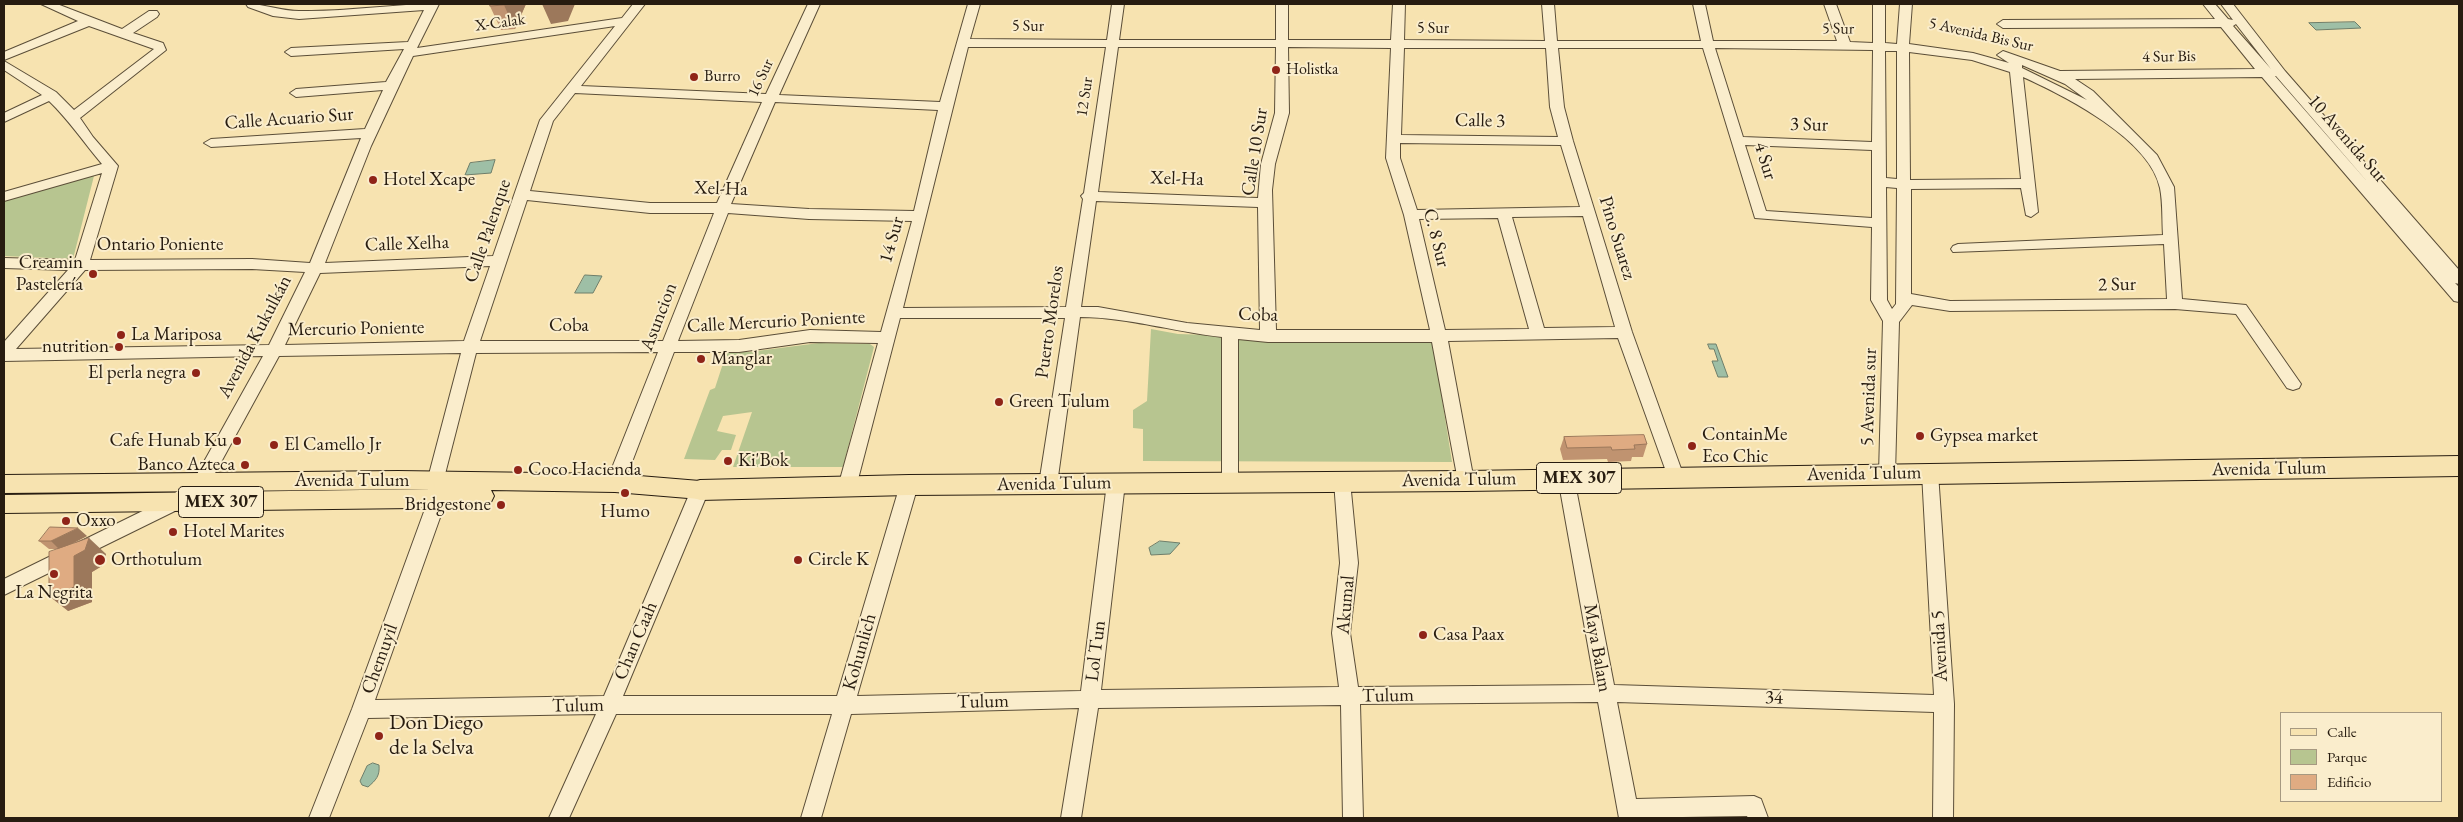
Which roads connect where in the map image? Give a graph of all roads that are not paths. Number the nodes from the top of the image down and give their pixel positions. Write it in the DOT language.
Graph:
graph roads {
  1 [pos="47,4"];
  2 [pos="252,4"];
  3 [pos="639,4"];
  4 [pos="814,4"];
  5 [pos="974,4"];
  6 [pos="1118,4"];
  7 [pos="1282,4"];
  8 [pos="1399,4"];
  9 [pos="1548,4"];
  10 [pos="1699,4"];
  11 [pos="1830,4"];
  12 [pos="1879,4"];
  13 [pos="1906,4"];
  14 [pos="2209,4"];
  15 [pos="2227,4"];
  16 [pos="433,5"];
  17 [pos="153,14"];
  18 [pos="93,19"];
  19 [pos="626,21"];
  20 [pos="2243,23"];
  21 [pos="2003,24"];
  22 [pos="2224,24"];
  23 [pos="123,34"];
  24 [pos="1904,42"];
  25 [pos="962,43"];
  26 [pos="1280,43"];
  27 [pos="1111,44"];
  28 [pos="1552,44"];
  29 [pos="1397,45"];
  30 [pos="1708,45"];
  31 [pos="1845,45"];
  32 [pos="1878,47"];
  33 [pos="410,49"];
  34 [pos="291,52"];
  35 [pos="4,56"];
  36 [pos="2015,64"];
  37 [pos="4,65"];
  38 [pos="2265,73"];
  39 [pos="2281,74"];
  40 [pos="2057,75"];
  41 [pos="391,86"];
  42 [pos="570,89"];
  43 [pos="296,93"];
  44 [pos="51,96"];
  45 [pos="768,100"];
  46 [pos="945,106"];
  47 [pos="73,116"];
  48 [pos="4,118"];
  49 [pos="2119,126"];
  50 [pos="370,133"];
  51 [pos="1393,139"];
  52 [pos="1566,141"];
  53 [pos="1738,141"];
  54 [pos="211,143"];
  55 [pos="1879,146"];
  56 [pos="111,166"];
  57 [pos="739,166"];
  58 [pos="1879,181"];
  59 [pos="2028,183"];
  60 [pos="1904,185"];
  61 [pos="522,195"];
  62 [pos="1088,196"];
  63 [pos="4,197"];
  64 [pos="1265,203"];
  65 [pos="723,208"];
  66 [pos="1588,211"];
  67 [pos="2031,212"];
  68 [pos="1504,214"];
  69 [pos="1411,215"];
  70 [pos="920,216"];
  71 [pos="1879,223"];
  72 [pos="2171,239"];
  73 [pos="1958,249"];
  74 [pos="500,261"];
  75 [pos="4,263"];
  76 [pos="80,265"];
  77 [pos="316,268"];
  78 [pos="2459,279"];
  79 [pos="2459,297"];
  80 [pos="1904,298"];
  81 [pos="2175,304"];
  82 [pos="892,313"];
  83 [pos="1072,313"];
  84 [pos="1891,321"];
  85 [pos="1624,332"];
  86 [pos="1230,334"];
  87 [pos="1538,334"];
  88 [pos="1268,336"];
  89 [pos="1439,336"];
  90 [pos="886,338"];
  91 [pos="470,347"];
  92 [pos="668,347"];
  93 [pos="274,351"];
  94 [pos="4,353"];
  95 [pos="2293,384"];
  96 [pos="2459,466"];
  97 [pos="1930,473"];
  98 [pos="1887,474"];
  99 [pos="1676,477"];
  100 [pos="1566,478"];
  101 [pos="202,481"];
  102 [pos="1230,481"];
  103 [pos="1342,481"];
  104 [pos="1466,481"];
  105 [pos="615,483"];
  106 [pos="1116,483"];
  107 [pos="4,484"];
  108 [pos="1048,484"];
  109 [pos="909,485"];
  110 [pos="847,487"];
  111 [pos="436,490"];
  112 [pos="700,490"];
  113 [pos="175,503"];
  114 [pos="4,504"];
  115 [pos="4,587"];
  116 [pos="1605,693"];
  117 [pos="1350,696"];
  118 [pos="1090,699"];
  119 [pos="1944,704"];
  120 [pos="610,705"];
  121 [pos="844,705"];
  122 [pos="362,709"];
  123 [pos="1627,814"];
  124 [pos="319,818"];
  125 [pos="559,818"];
  126 [pos="811,818"];
  127 [pos="1071,818"];
  128 [pos="1353,818"];
  129 [pos="1758,818"];
  130 [pos="1944,818"];
  1 -- 18 [label="street"];
  2 -- 16 [label="street"];
  3 -- 19 [label="street, Calle Palenque"];
  4 -- 45 [label="street, 16 Sur"];
  5 -- 25 [label="street, 14 Sur"];
  6 -- 27 [label="street, 12 Sur"];
  7 -- 26 [label="street, Calle 10 Sur"];
  8 -- 29 [label="street, C. 8 Sur"];
  9 -- 28 [label="street, Pino Suarez"];
  10 -- 30 [label="street, 4 Sur"];
  11 -- 31 [label="street"];
  12 -- 32 [label="street"];
  13 -- 24 [label="street"];
  14 -- 22 [label="street, 10 Avenida Sur"];
  15 -- 20 [label="street"];
  16 -- 33 [label="street, Avenida Kukulkán"];
  17 -- 23 [label="street"];
  18 -- 23 [label="street"];
  18 -- 35 [label="street"];
  19 -- 33 [label="street, X-Calak"];
  19 -- 42 [label="street, Calle Palenque"];
  20 -- 22 [label="street"];
  20 -- 39 [label="street"];
  21 -- 22 [label="street"];
  22 -- 38 [label="street, 10 Avenida Sur"];
  23 -- 47 [label="street"];
  24 -- 32 [label="street, 5 Sur"];
  24 -- 36 [label="street, 5 Avenida Bis Sur"];
  24 -- 60 [label="street"];
  25 -- 27 [label="street, 5 Sur"];
  25 -- 46 [label="street, 14 Sur"];
  26 -- 27 [label="street, 5 Sur"];
  26 -- 29 [label="street, 5 Sur"];
  26 -- 64 [label="street, Calle 10 Sur"];
  27 -- 62 [label="street, 12 Sur"];
  28 -- 29 [label="street, 5 Sur"];
  28 -- 30 [label="street, 5 Sur"];
  28 -- 52 [label="street, Pino Suarez"];
  29 -- 51 [label="street, C. 8 Sur"];
  30 -- 31 [label="street, 5 Sur"];
  30 -- 53 [label="street, 4 Sur"];
  31 -- 32 [label="street, 5 Sur"];
  32 -- 55 [label="street"];
  33 -- 34 [label="street, X-Calak"];
  33 -- 41 [label="street, Avenida Kukulkán"];
  36 -- 40 [label="street, 5 Avenida Bis Sur"];
  36 -- 49 [label="street, 5 Avenida Bis Sur"];
  36 -- 59 [label="street"];
  37 -- 44 [label="street"];
  38 -- 39 [label="street, 4 Sur Bis"];
  38 -- 40 [label="street, 4 Sur Bis"];
  38 -- 79 [label="street, 10 Avenida Sur"];
  39 -- 78 [label="street"];
  40 -- 49 [label="street, 5 Avenida Bis Sur"];
  41 -- 43 [label="street"];
  41 -- 50 [label="street, Avenida Kukulkán"];
  42 -- 45 [label="street"];
  42 -- 61 [label="street, Calle Palenque"];
  44 -- 47 [label="street"];
  44 -- 48 [label="street"];
  45 -- 46 [label="street"];
  45 -- 57 [label="street, 16 Sur"];
  46 -- 70 [label="street, 14 Sur"];
  47 -- 56 [label="street"];
  49 -- 72 [label="street, 5 Avenida Bis Sur"];
  50 -- 54 [label="street, Calle Acuario Sur"];
  50 -- 77 [label="street, Avenida Kukulkán"];
  51 -- 52 [label="street, Calle 3"];
  51 -- 69 [label="street, C. 8 Sur"];
  52 -- 66 [label="street, Pino Suarez"];
  53 -- 55 [label="street, 3 Sur"];
  53 -- 71 [label="street, 4 Sur"];
  55 -- 58 [label="street"];
  56 -- 63 [label="street"];
  56 -- 76 [label="street"];
  57 -- 65 [label="street, Asuncion"];
  58 -- 60 [label="street"];
  58 -- 71 [label="street"];
  59 -- 60 [label="street"];
  59 -- 67 [label="street"];
  60 -- 80 [label="street"];
  61 -- 65 [label="street, Xel-Ha"];
  61 -- 74 [label="street, Calle Palenque"];
  62 -- 64 [label="street, Xel-Ha"];
  62 -- 83 [label="street, Puerto Morelos"];
  64 -- 88 [label="street, Calle 10 Sur"];
  65 -- 70 [label="street, Xel-Ha"];
  65 -- 92 [label="street, Asuncion"];
  66 -- 68 [label="street"];
  66 -- 85 [label="street, Pino Suarez"];
  68 -- 69 [label="street"];
  68 -- 87 [label="street"];
  69 -- 89 [label="street, C. 8 Sur"];
  70 -- 82 [label="street, 14 Sur"];
  71 -- 84 [label="street"];
  72 -- 73 [label="street"];
  72 -- 81 [label="street, 5 Avenida Bis Sur"];
  74 -- 77 [label="street, Calle Xelha"];
  74 -- 91 [label="street, Calle Palenque"];
  75 -- 76 [label="street, Ontario Poniente"];
  76 -- 77 [label="street, Ontario Poniente"];
  76 -- 94 [label="street"];
  77 -- 93 [label="street, Avenida Kukulkán"];
  80 -- 81 [label="street, 2 Sur"];
  80 -- 84 [label="street"];
  81 -- 95 [label="street, 2 Sur"];
  82 -- 83 [label="street, Coba"];
  82 -- 90 [label="street, 14 Sur"];
  83 -- 86 [label="street, Coba"];
  83 -- 108 [label="street, Puerto Morelos"];
  84 -- 98 [label="street, 5 Avenida sur"];
  85 -- 87 [label="street, Coba"];
  85 -- 99 [label="street, Pino Suarez"];
  86 -- 88 [label="street, Coba"];
  86 -- 102 [label="street"];
  87 -- 89 [label="street, Coba"];
  88 -- 89 [label="street, Coba"];
  89 -- 104 [label="street, C. 8 Sur"];
  90 -- 92 [label="street, Calle Mercurio Poniente"];
  90 -- 110 [label="street, 14 Sur"];
  91 -- 92 [label="street, Coba"];
  91 -- 93 [label="street, Mercurio Poniente"];
  91 -- 111 [label="street, Calle Palenque"];
  92 -- 105 [label="street, Asuncion"];
  93 -- 94 [label="street, Mercurio Poniente"];
  93 -- 101 [label="street, Avenida Kukulkán"];
  96 -- 97 [label="highway, Avenida Tulum / MEX 307"];
  97 -- 98 [label="highway, Avenida Tulum / MEX 307"];
  97 -- 119 [label="street, Avenida 5"];
  98 -- 99 [label="highway, Avenida Tulum / MEX 307"];
  99 -- 100 [label="highway, Avenida Tulum / MEX 307"];
  100 -- 104 [label="highway, Avenida Tulum / MEX 307"];
  100 -- 116 [label="street, Maya Balam"];
  101 -- 107 [label="main road, Avenida Tulum / MEX 307"];
  101 -- 111 [label="main road, Avenida Tulum / MEX 307"];
  101 -- 113 [label="street, Avenida Kukulkán"];
  102 -- 103 [label="highway, Avenida Tulum / MEX 307"];
  102 -- 106 [label="highway, Avenida Tulum / MEX 307"];
  103 -- 104 [label="highway, Avenida Tulum / MEX 307"];
  103 -- 117 [label="street, Akumal"];
  105 -- 111 [label="main road, Avenida Tulum / MEX 307"];
  105 -- 112 [label="main road, Avenida Tulum / MEX 307"];
  106 -- 108 [label="highway, Avenida Tulum / MEX 307"];
  106 -- 118 [label="street, Lol Tun"];
  108 -- 109 [label="highway, Avenida Tulum / MEX 307"];
  109 -- 110 [label="highway, Avenida Tulum / MEX 307"];
  109 -- 121 [label="street, Kohunlich"];
  110 -- 112 [label="highway, Avenida Tulum / MEX 307"];
  111 -- 112 [label="main road, Avenida Tulum / MEX 307"];
  111 -- 113 [label="main road, Avenida Tulum / MEX 307"];
  111 -- 122 [label="street, Chemuyil"];
  112 -- 120 [label="street, Chan Caah"];
  113 -- 114 [label="main road, Avenida Tulum / MEX 307"];
  113 -- 115 [label="street, Avenida Kukulkán"];
  116 -- 117 [label="street, Tulum"];
  116 -- 119 [label="street, 34"];
  116 -- 123 [label="street, Maya Balam"];
  117 -- 118 [label="street, Tulum"];
  117 -- 128 [label="street, Akumal"];
  118 -- 121 [label="street, Tulum"];
  118 -- 127 [label="street, Lol Tun"];
  119 -- 130 [label="street, Avenida 5"];
  120 -- 121 [label="street, Tulum"];
  120 -- 122 [label="street, Tulum"];
  120 -- 125 [label="street, Chan Caah"];
  121 -- 126 [label="street, Kohunlich"];
  122 -- 124 [label="street, Chemuyil"];
  123 -- 129 [label="street"];
}
